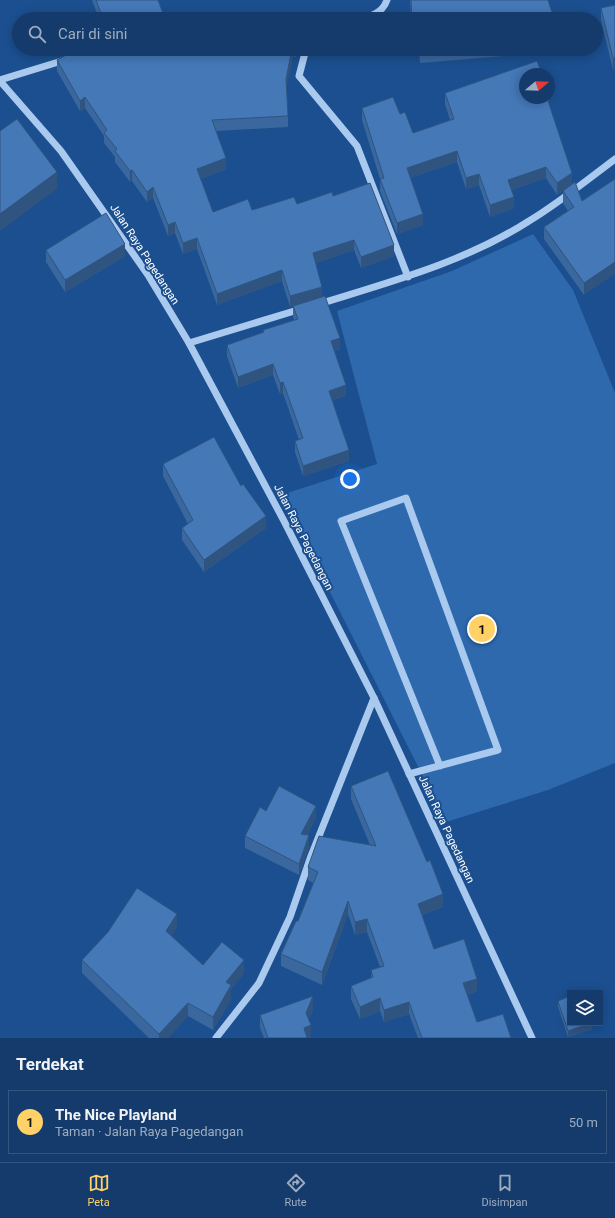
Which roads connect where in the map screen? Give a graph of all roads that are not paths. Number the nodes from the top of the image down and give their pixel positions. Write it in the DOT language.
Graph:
graph roads {
  1 [pos="387,0"];
  2 [pos="378,12"];
  3 [pos="304,56"];
  4 [pos="74,58"];
  5 [pos="0,80"];
  6 [pos="615,159"];
  7 [pos="408,277"];
  8 [pos="189,343"];
  9 [pos="374,698"];
  10 [pos="440,766"];
  11 [pos="409,774"];
  12 [pos="216,1038"];
  13 [pos="532,1038"];
  1 -- 2 [label="street"];
  3 -- 7 [label="street"];
  4 -- 5 [label="street"];
  5 -- 8 [label="street, Jalan Raya Pagedangan"];
  6 -- 7 [label="street"];
  7 -- 8 [label="street"];
  8 -- 9 [label="street, Jalan Raya Pagedangan"];
  9 -- 11 [label="street, Jalan Raya Pagedangan"];
  9 -- 12 [label="street"];
  10 -- 10 [label="street"];
  10 -- 11 [label="street"];
  11 -- 13 [label="street, Jalan Raya Pagedangan"];
}
